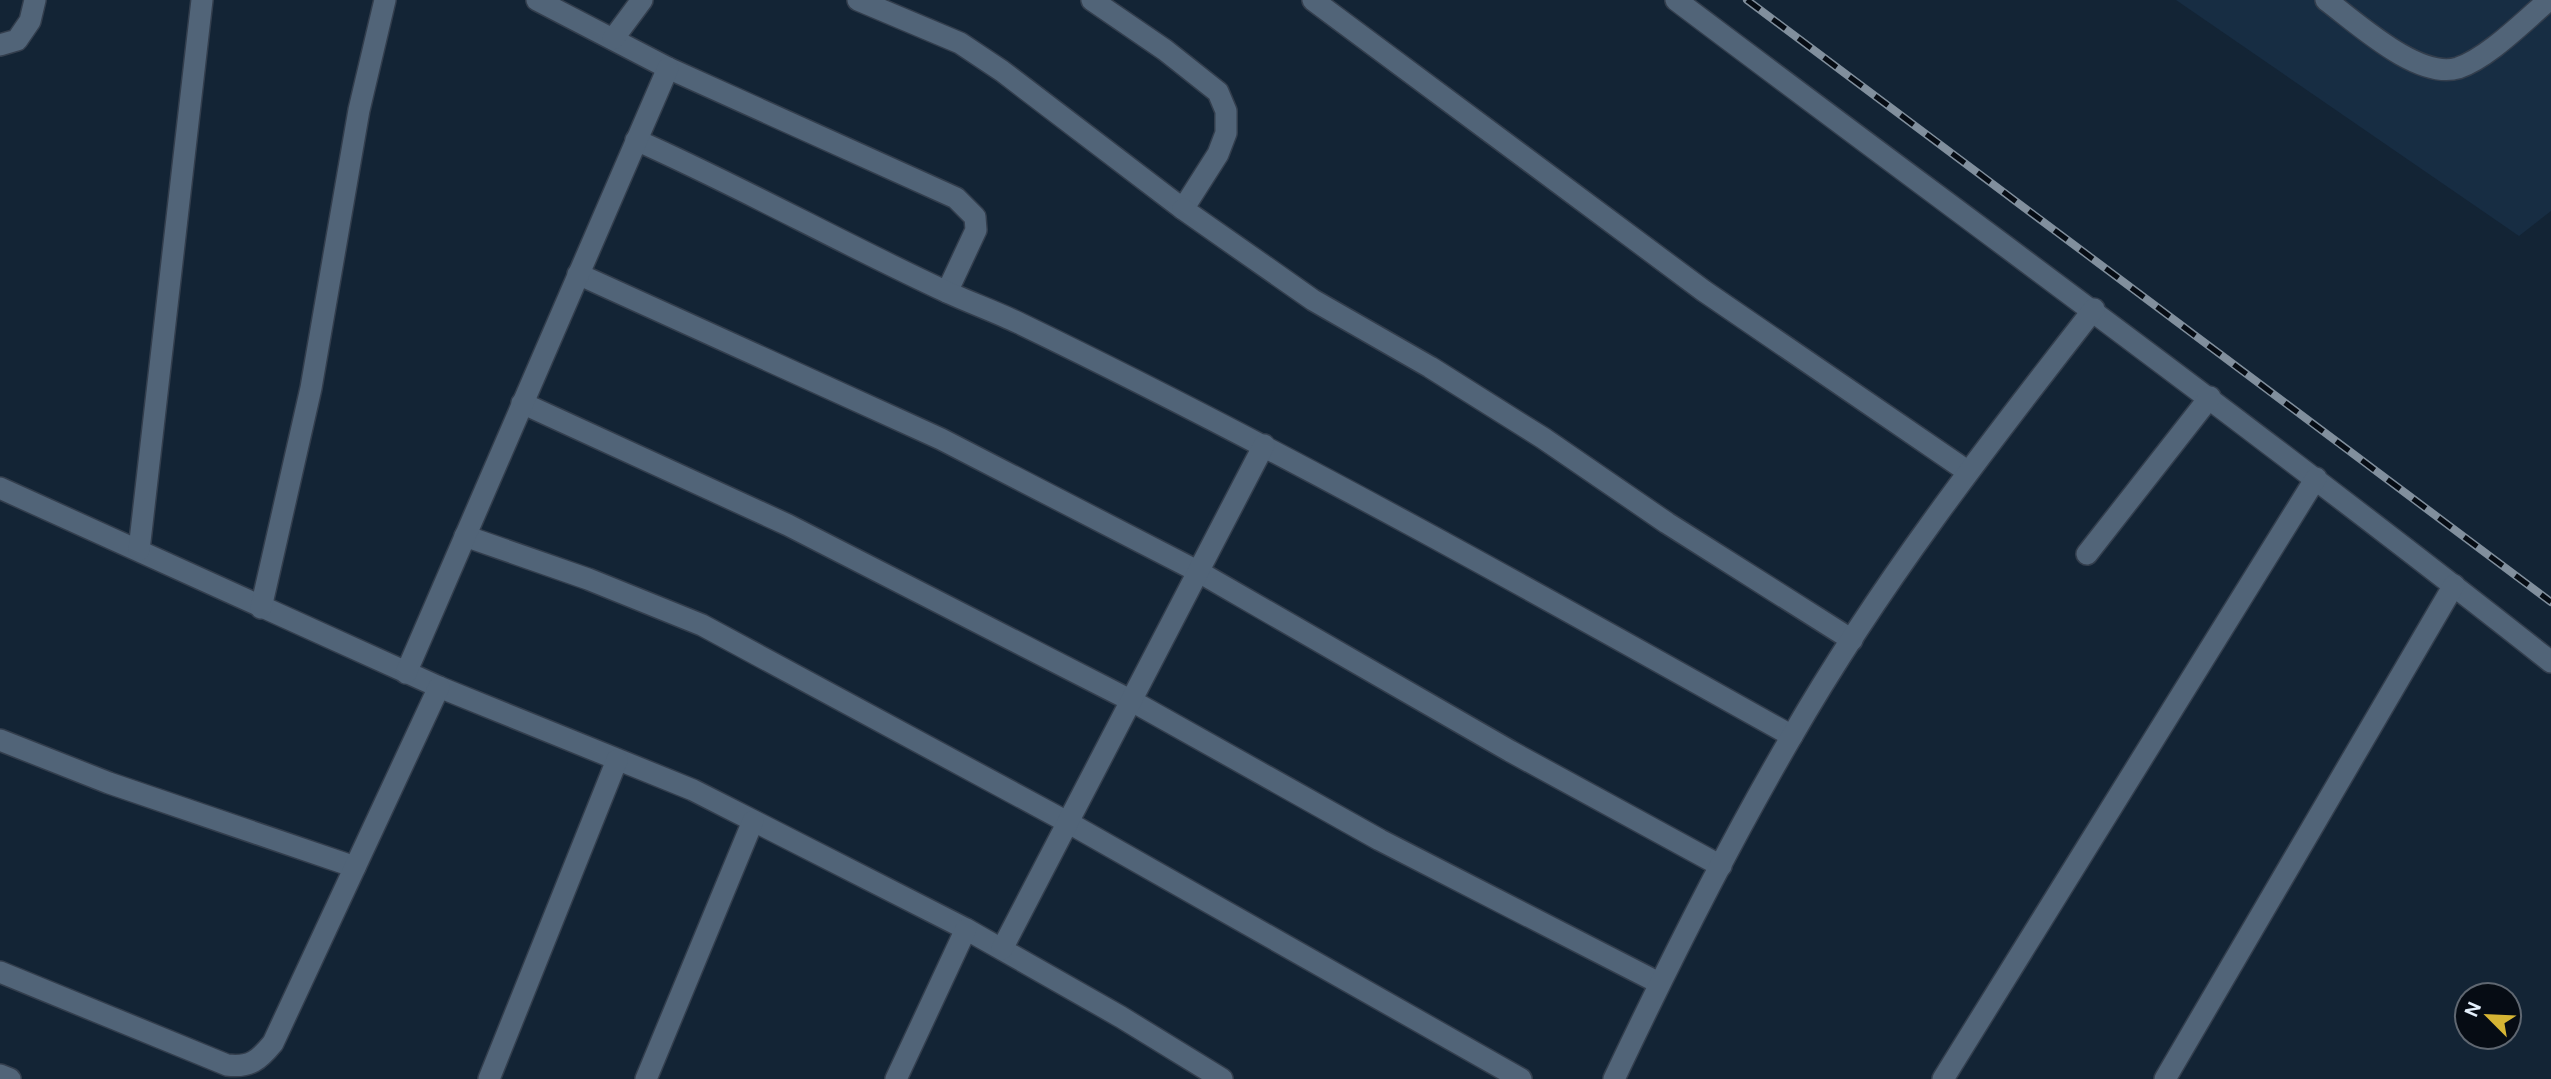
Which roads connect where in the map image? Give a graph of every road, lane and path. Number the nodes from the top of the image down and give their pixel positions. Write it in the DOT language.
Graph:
graph roads {
  1 [pos="35,0"];
  2 [pos="202,0"];
  3 [pos="385,0"];
  4 [pos="537,0"];
  5 [pos="642,0"];
  6 [pos="858,0"];
  7 [pos="1092,0"];
  8 [pos="1313,0"];
  9 [pos="1676,0"];
  10 [pos="2326,0"];
  11 [pos="2549,0"];
  12 [pos="613,39"];
  13 [pos="0,45"];
  14 [pos="668,68"];
  15 [pos="636,140"];
  16 [pos="1183,209"];
  17 [pos="578,274"];
  18 [pos="947,292"];
  19 [pos="2094,309"];
  20 [pos="2210,397"];
  21 [pos="522,403"];
  22 [pos="1264,445"];
  23 [pos="1967,471"];
  24 [pos="2316,478"];
  25 [pos="0,488"];
  26 [pos="465,536"];
  27 [pos="139,550"];
  28 [pos="2087,554"];
  29 [pos="1199,572"];
  30 [pos="2454,585"];
  31 [pos="261,608"];
  32 [pos="1852,640"];
  33 [pos="2551,662"];
  34 [pos="406,673"];
  35 [pos="439,687"];
  36 [pos="1132,701"];
  37 [pos="1792,736"];
  38 [pos="0,740"];
  39 [pos="617,760"];
  40 [pos="753,821"];
  41 [pos="1069,823"];
  42 [pos="1721,866"];
  43 [pos="355,867"];
  44 [pos="967,929"];
  45 [pos="1002,949"];
  46 [pos="0,972"];
  47 [pos="1659,984"];
  48 [pos="242,1073"];
  49 [pos="0,1075"];
  50 [pos="10,1079"];
  51 [pos="489,1079"];
  52 [pos="646,1079"];
  53 [pos="895,1079"];
  54 [pos="1222,1079"];
  55 [pos="1521,1079"];
  56 [pos="1615,1079"];
  57 [pos="1943,1079"];
  58 [pos="2165,1079"];
  1 -- 13 [label="street"];
  2 -- 27 [label="street"];
  3 -- 31 [label="street"];
  4 -- 12 [label="street"];
  5 -- 12 [label="street"];
  6 -- 16 [label="street"];
  7 -- 16 [label="street"];
  8 -- 23 [label="street"];
  9 -- 19 [label="street"];
  10 -- 11 [label="street"];
  12 -- 14 [label="street"];
  14 -- 15 [label="street"];
  14 -- 18 [label="street"];
  15 -- 17 [label="street"];
  15 -- 18 [label="street"];
  16 -- 32 [label="street"];
  17 -- 21 [label="street"];
  17 -- 29 [label="street"];
  18 -- 22 [label="street"];
  19 -- 20 [label="street"];
  19 -- 23 [label="street"];
  20 -- 24 [label="street"];
  20 -- 28 [label="street"];
  21 -- 26 [label="street"];
  21 -- 36 [label="street"];
  22 -- 29 [label="street"];
  22 -- 37 [label="street"];
  23 -- 32 [label="street"];
  24 -- 30 [label="street"];
  24 -- 57 [label="street"];
  25 -- 27 [label="street"];
  26 -- 34 [label="street"];
  26 -- 41 [label="street"];
  27 -- 31 [label="street"];
  29 -- 36 [label="street"];
  29 -- 42 [label="street"];
  30 -- 33 [label="street"];
  30 -- 58 [label="street"];
  31 -- 34 [label="street"];
  32 -- 37 [label="street"];
  34 -- 35 [label="street"];
  35 -- 39 [label="street"];
  35 -- 43 [label="street"];
  36 -- 41 [label="street"];
  36 -- 47 [label="street"];
  37 -- 42 [label="street"];
  38 -- 43 [label="street"];
  39 -- 40 [label="street"];
  39 -- 51 [label="street"];
  40 -- 44 [label="street"];
  40 -- 52 [label="street"];
  41 -- 45 [label="street"];
  41 -- 55 [label="street"];
  42 -- 47 [label="street"];
  43 -- 48 [label="street"];
  44 -- 45 [label="street"];
  44 -- 53 [label="street"];
  45 -- 54 [label="street"];
  46 -- 48 [label="street"];
  47 -- 56 [label="street"];
  49 -- 50 [label="street"];
}
